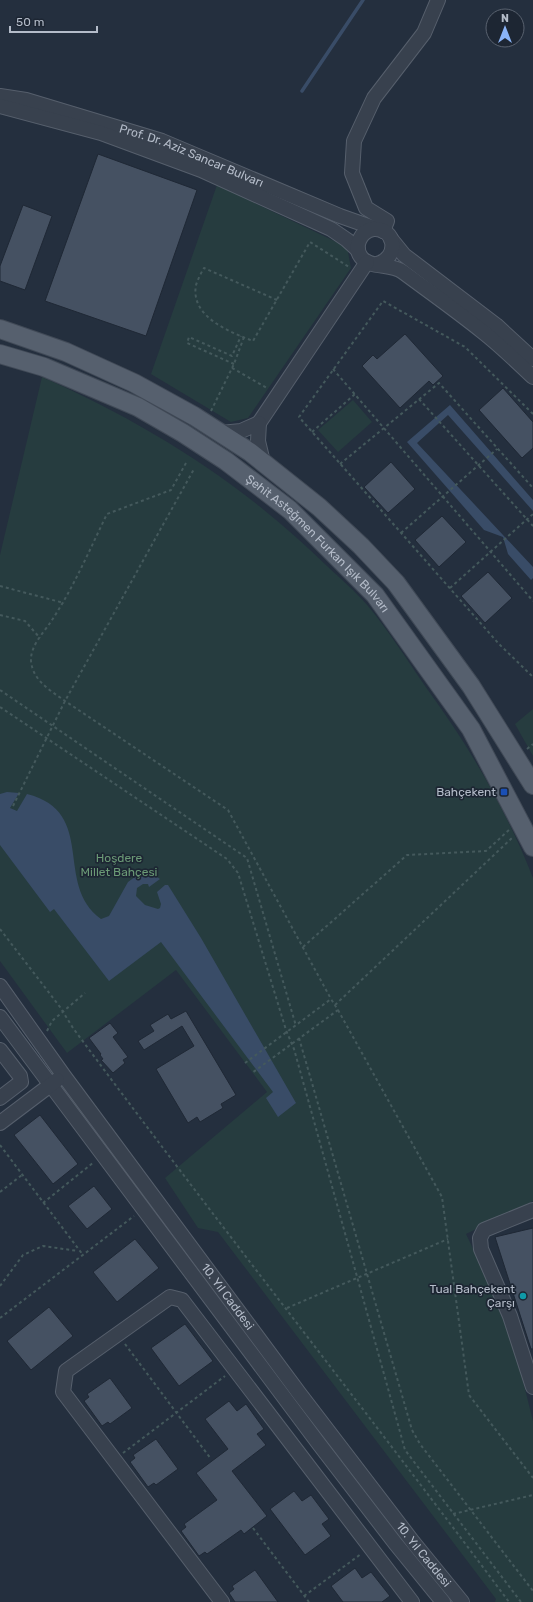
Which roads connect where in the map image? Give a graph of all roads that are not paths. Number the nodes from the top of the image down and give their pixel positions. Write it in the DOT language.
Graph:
graph roads {
  1 [pos="438,0"];
  2 [pos="0,96"];
  3 [pos="0,106"];
  4 [pos="384,233"];
  5 [pos="358,250"];
  6 [pos="368,266"];
  7 [pos="0,329"];
  8 [pos="0,354"];
  9 [pos="533,359"];
  10 [pos="533,377"];
  11 [pos="259,422"];
  12 [pos="221,433"];
  13 [pos="263,462"];
  14 [pos="533,785"];
  15 [pos="533,847"];
  16 [pos="0,986"];
  17 [pos="0,1017"];
  18 [pos="0,1050"];
  19 [pos="64,1076"];
  20 [pos="50,1085"];
  21 [pos="0,1098"];
  22 [pos="0,1123"];
  23 [pos="151,1193"];
  24 [pos="135,1203"];
  25 [pos="533,1210"];
  26 [pos="533,1387"];
  27 [pos="318,1444"];
  28 [pos="303,1458"];
  29 [pos="222,1602"];
  30 [pos="412,1602"];
  31 [pos="443,1602"];
  32 [pos="462,1602"];
  1 -- 4 [label="street"];
  2 -- 4 [label="street, Prof. Dr. Aziz Sancar Bulvarı"];
  3 -- 5 [label="street, Prof. Dr. Aziz Sancar Bulvarı"];
  4 -- 5 [label="street"];
  4 -- 6 [label="street"];
  4 -- 9 [label="street"];
  5 -- 6 [label="street"];
  6 -- 10 [label="street"];
  6 -- 11 [label="street"];
  7 -- 12 [label="main road, Şehit Asteğmen Furkan Işık Bulvarı"];
  8 -- 15 [label="main road, Şehit Asteğmen Furkan Işık Bulvarı"];
  11 -- 12 [label="street"];
  11 -- 13 [label="street"];
  12 -- 13 [label="main road, Şehit Asteğmen Furkan Işık Bulvarı"];
  13 -- 14 [label="main road, Şehit Asteğmen Furkan Işık Bulvarı"];
  16 -- 19 [label="street, 10. Yıl Caddesi"];
  17 -- 20 [label="street, 10. Yıl Caddesi"];
  18 -- 21 [label="street"];
  19 -- 20 [label="street"];
  19 -- 23 [label="street, 10. Yıl Caddesi"];
  20 -- 22 [label="street"];
  20 -- 24 [label="street, 10. Yıl Caddesi"];
  23 -- 24 [label="street"];
  23 -- 32 [label="street, 10. Yıl Caddesi"];
  24 -- 27 [label="street, 10. Yıl Caddesi"];
  25 -- 26 [label="street"];
  27 -- 28 [label="street"];
  27 -- 31 [label="street, 10. Yıl Caddesi"];
  28 -- 29 [label="street"];
  28 -- 30 [label="street"];
}
